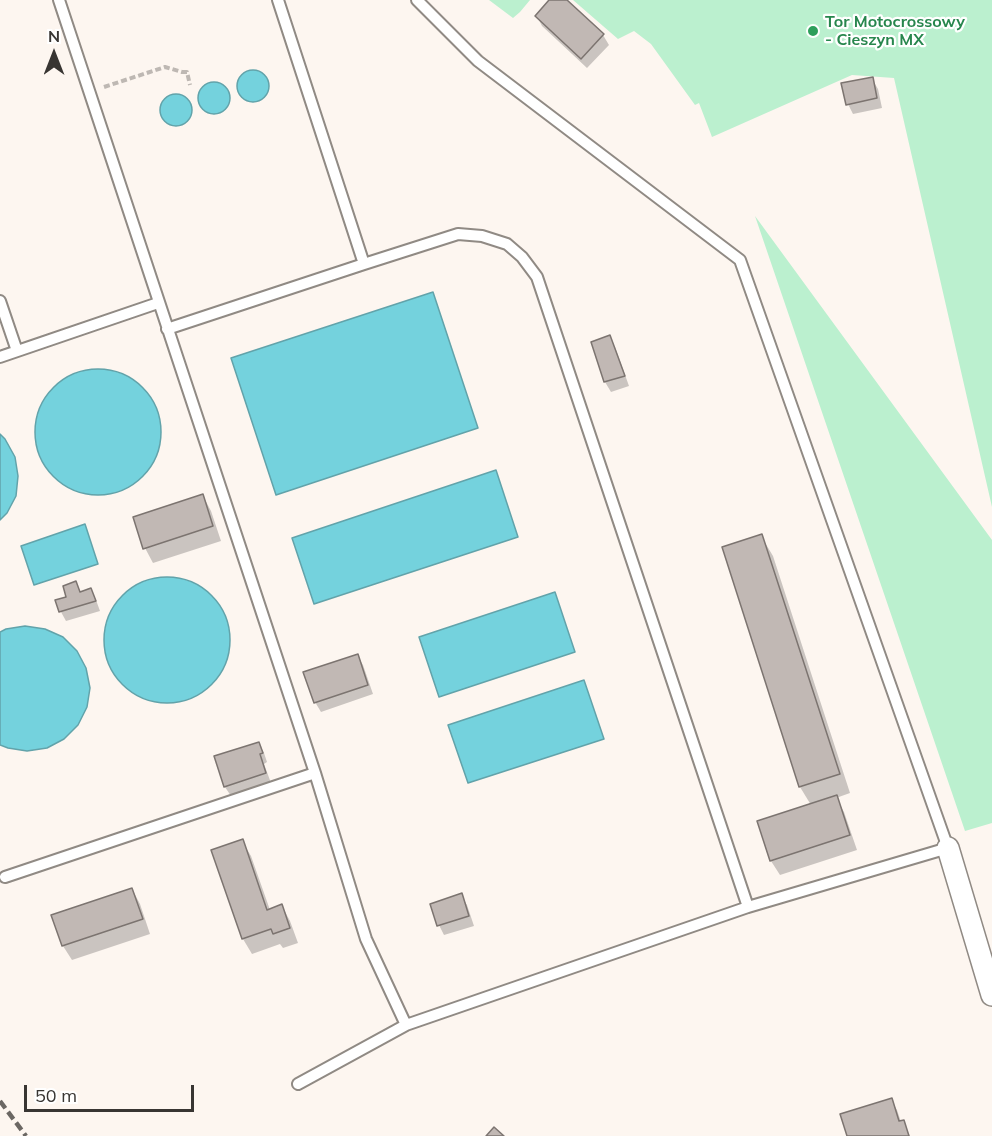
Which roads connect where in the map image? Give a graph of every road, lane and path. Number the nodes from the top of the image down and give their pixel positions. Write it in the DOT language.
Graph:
graph roads {
  1 [pos="59,0"];
  2 [pos="278,0"];
  3 [pos="417,0"];
  4 [pos="190,85"];
  5 [pos="89,92"];
  6 [pos="364,264"];
  7 [pos="0,301"];
  8 [pos="158,303"];
  9 [pos="167,329"];
  10 [pos="17,351"];
  11 [pos="0,357"];
  12 [pos="315,772"];
  13 [pos="948,848"];
  14 [pos="5,877"];
  15 [pos="748,907"];
  16 [pos="992,995"];
  17 [pos="406,1025"];
  18 [pos="298,1084"];
  1 -- 5 [label="lane"];
  2 -- 6 [label="lane"];
  3 -- 13 [label="lane"];
  4 -- 5 [label="path"];
  5 -- 8 [label="lane"];
  6 -- 9 [label="lane"];
  6 -- 15 [label="lane"];
  7 -- 10 [label="lane"];
  8 -- 9 [label="lane"];
  8 -- 10 [label="lane"];
  9 -- 12 [label="lane"];
  10 -- 11 [label="lane"];
  12 -- 14 [label="lane"];
  12 -- 17 [label="lane"];
  13 -- 15 [label="lane"];
  13 -- 16 [label="street"];
  15 -- 17 [label="lane"];
  17 -- 18 [label="lane"];
}
